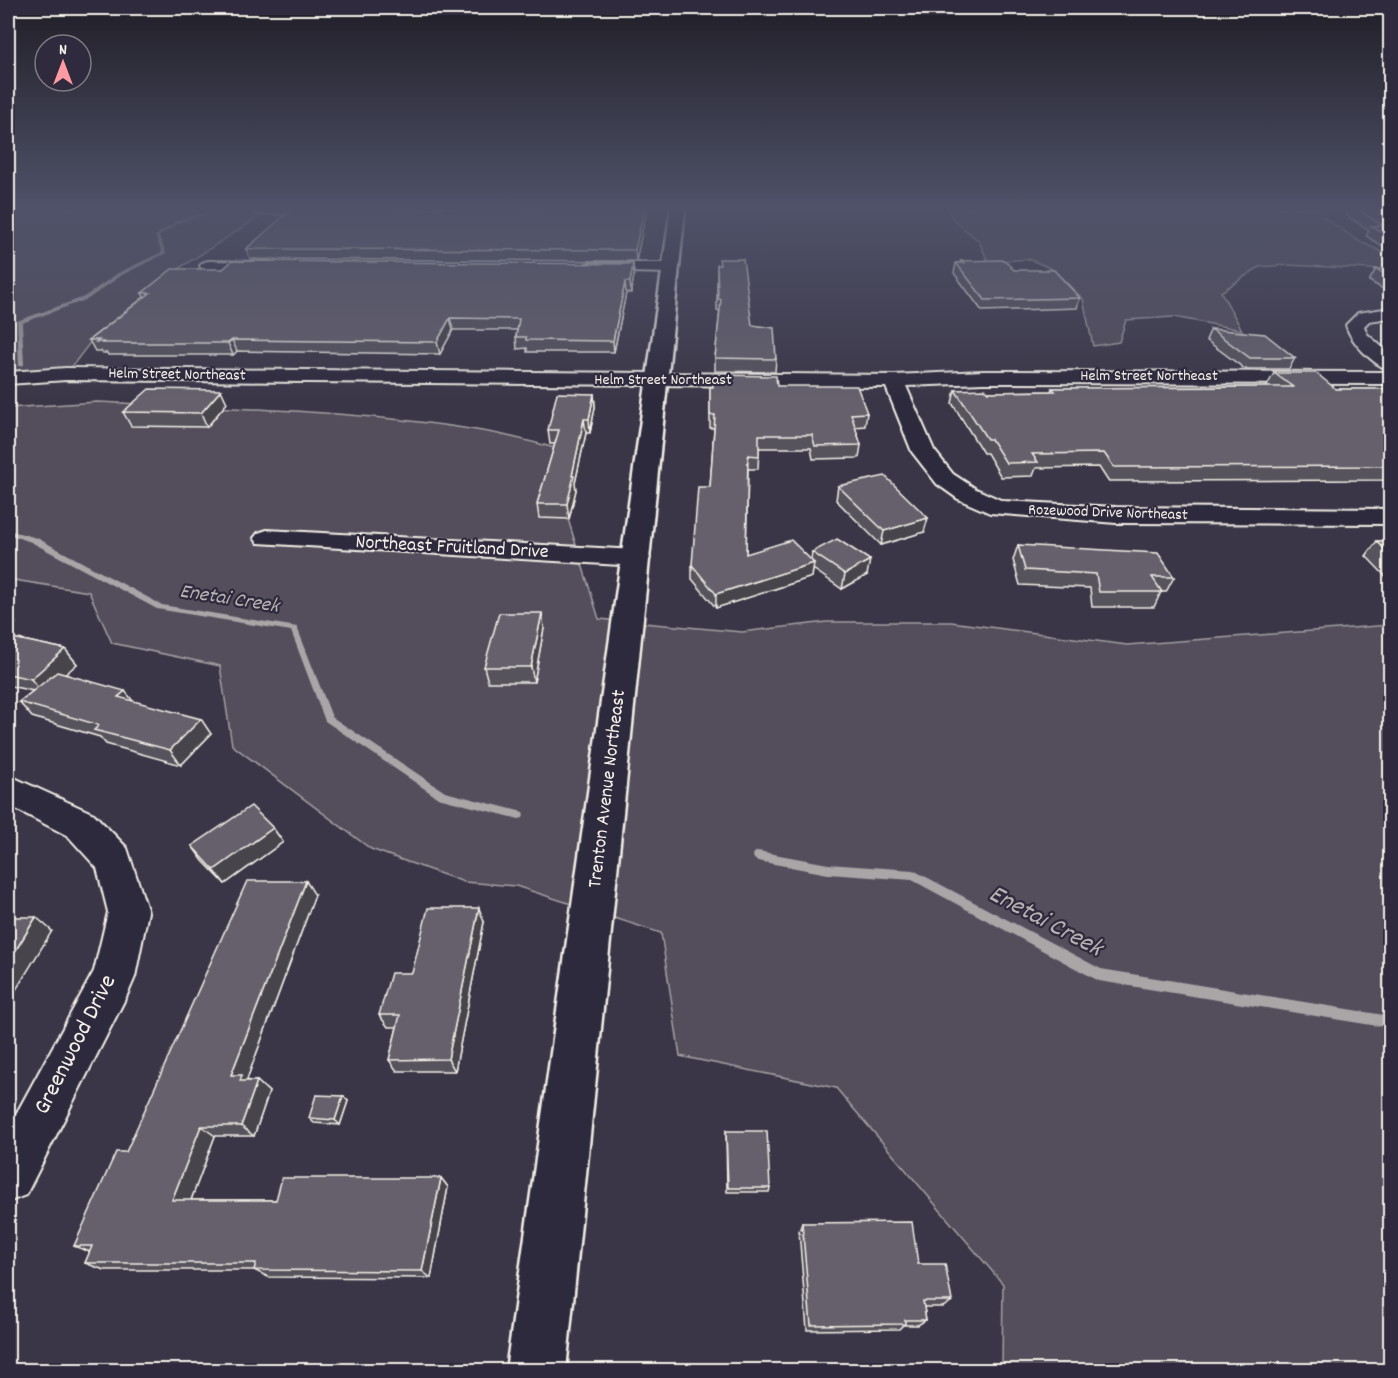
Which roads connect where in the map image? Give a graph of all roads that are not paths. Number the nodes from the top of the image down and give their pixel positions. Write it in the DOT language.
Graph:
graph roads {
  1 [pos="670,272"];
  2 [pos="1390,313"];
  3 [pos="1390,364"];
  4 [pos="8,378"];
  5 [pos="1390,378"];
  6 [pos="657,380"];
  7 [pos="894,381"];
  8 [pos="1390,518"];
  9 [pos="267,538"];
  10 [pos="637,558"];
  11 [pos="8,789"];
  12 [pos="8,1177"];
  13 [pos="536,1371"];
  1 -- 6 [label="main road, Trenton Avenue Northeast"];
  2 -- 3 [label="street"];
  4 -- 6 [label="street, Helm Street Northeast"];
  5 -- 7 [label="street, Helm Street Northeast"];
  6 -- 7 [label="street, Helm Street Northeast"];
  6 -- 10 [label="main road, Trenton Avenue Northeast"];
  7 -- 8 [label="street, Rozewood Drive Northeast"];
  9 -- 10 [label="street, Northeast Fruitland Drive"];
  10 -- 13 [label="main road, Trenton Avenue Northeast"];
  11 -- 12 [label="street, Greenwood Drive"];
}
